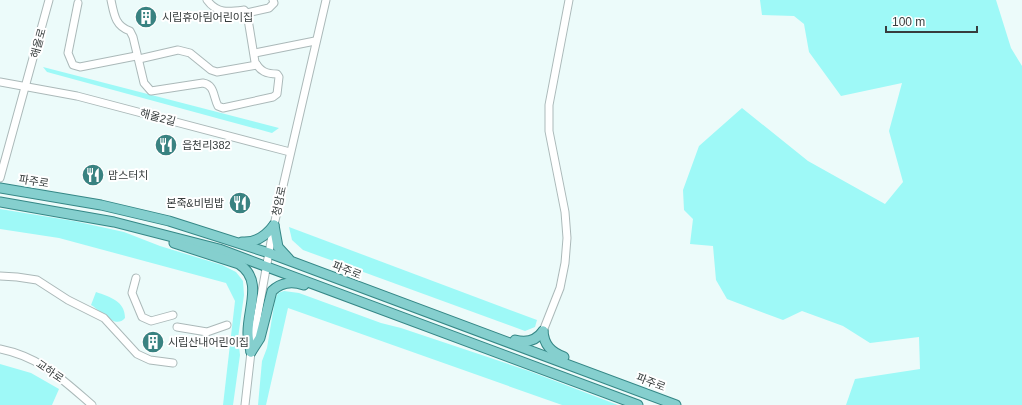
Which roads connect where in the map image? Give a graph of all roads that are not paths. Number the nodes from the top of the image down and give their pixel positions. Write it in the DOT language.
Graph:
graph roads {
  1 [pos="49,0"];
  2 [pos="111,0"];
  3 [pos="207,0"];
  4 [pos="273,0"];
  5 [pos="326,0"];
  6 [pos="569,0"];
  7 [pos="78,3"];
  8 [pos="247,13"];
  9 [pos="316,41"];
  10 [pos="255,53"];
  11 [pos="138,57"];
  12 [pos="257,65"];
  13 [pos="214,71"];
  14 [pos="0,82"];
  15 [pos="208,84"];
  16 [pos="26,86"];
  17 [pos="290,152"];
  18 [pos="0,178"];
  19 [pos="0,188"];
  20 [pos="0,202"];
  21 [pos="274,225"];
  22 [pos="142,229"];
  23 [pos="233,242"];
  24 [pos="269,252"];
  25 [pos="298,264"];
  26 [pos="266,265"];
  27 [pos="0,276"];
  28 [pos="136,278"];
  29 [pos="386,311"];
  30 [pos="173,315"];
  31 [pos="227,325"];
  32 [pos="177,327"];
  33 [pos="543,332"];
  34 [pos="493,337"];
  35 [pos="0,350"];
  36 [pos="251,352"];
  37 [pos="173,363"];
  38 [pos="598,375"];
  39 [pos="92,405"];
  40 [pos="244,405"];
  41 [pos="638,405"];
  42 [pos="676,405"];
  1 -- 16 [label="street, 해올로"];
  2 -- 11 [label="street"];
  3 -- 8 [label="street"];
  4 -- 8 [label="street"];
  5 -- 9 [label="street, 청암로"];
  6 -- 33 [label="street"];
  7 -- 11 [label="street"];
  8 -- 10 [label="street"];
  9 -- 10 [label="street"];
  9 -- 17 [label="street, 청암로"];
  10 -- 12 [label="street"];
  11 -- 13 [label="street"];
  11 -- 15 [label="street"];
  12 -- 13 [label="street"];
  12 -- 15 [label="street"];
  13 -- 15 [label="street"];
  14 -- 16 [label="street, 해올2길"];
  16 -- 17 [label="street, 해올2길"];
  16 -- 18 [label="street, 해올로"];
  17 -- 21 [label="street, 청암로"];
  19 -- 23 [label="main road, 파주로"];
  20 -- 22 [label="main road"];
  21 -- 23 [label="main road"];
  21 -- 24 [label="street, 청암로"];
  21 -- 25 [label="main road"];
  22 -- 26 [label="main road"];
  22 -- 36 [label="main road"];
  23 -- 24 [label="main road, 파주로"];
  24 -- 25 [label="main road, 파주로"];
  24 -- 26 [label="street, 청암로"];
  25 -- 34 [label="main road, 파주로"];
  26 -- 29 [label="main road"];
  26 -- 36 [label="street, 청암로"];
  27 -- 37 [label="street"];
  28 -- 30 [label="street"];
  29 -- 36 [label="main road"];
  29 -- 41 [label="main road"];
  31 -- 32 [label="street"];
  33 -- 34 [label="main road"];
  33 -- 38 [label="main road"];
  34 -- 38 [label="main road, 파주로"];
  35 -- 39 [label="street, 교하로"];
  36 -- 40 [label="street, 청암로"];
  38 -- 42 [label="main road, 파주로"];
}
